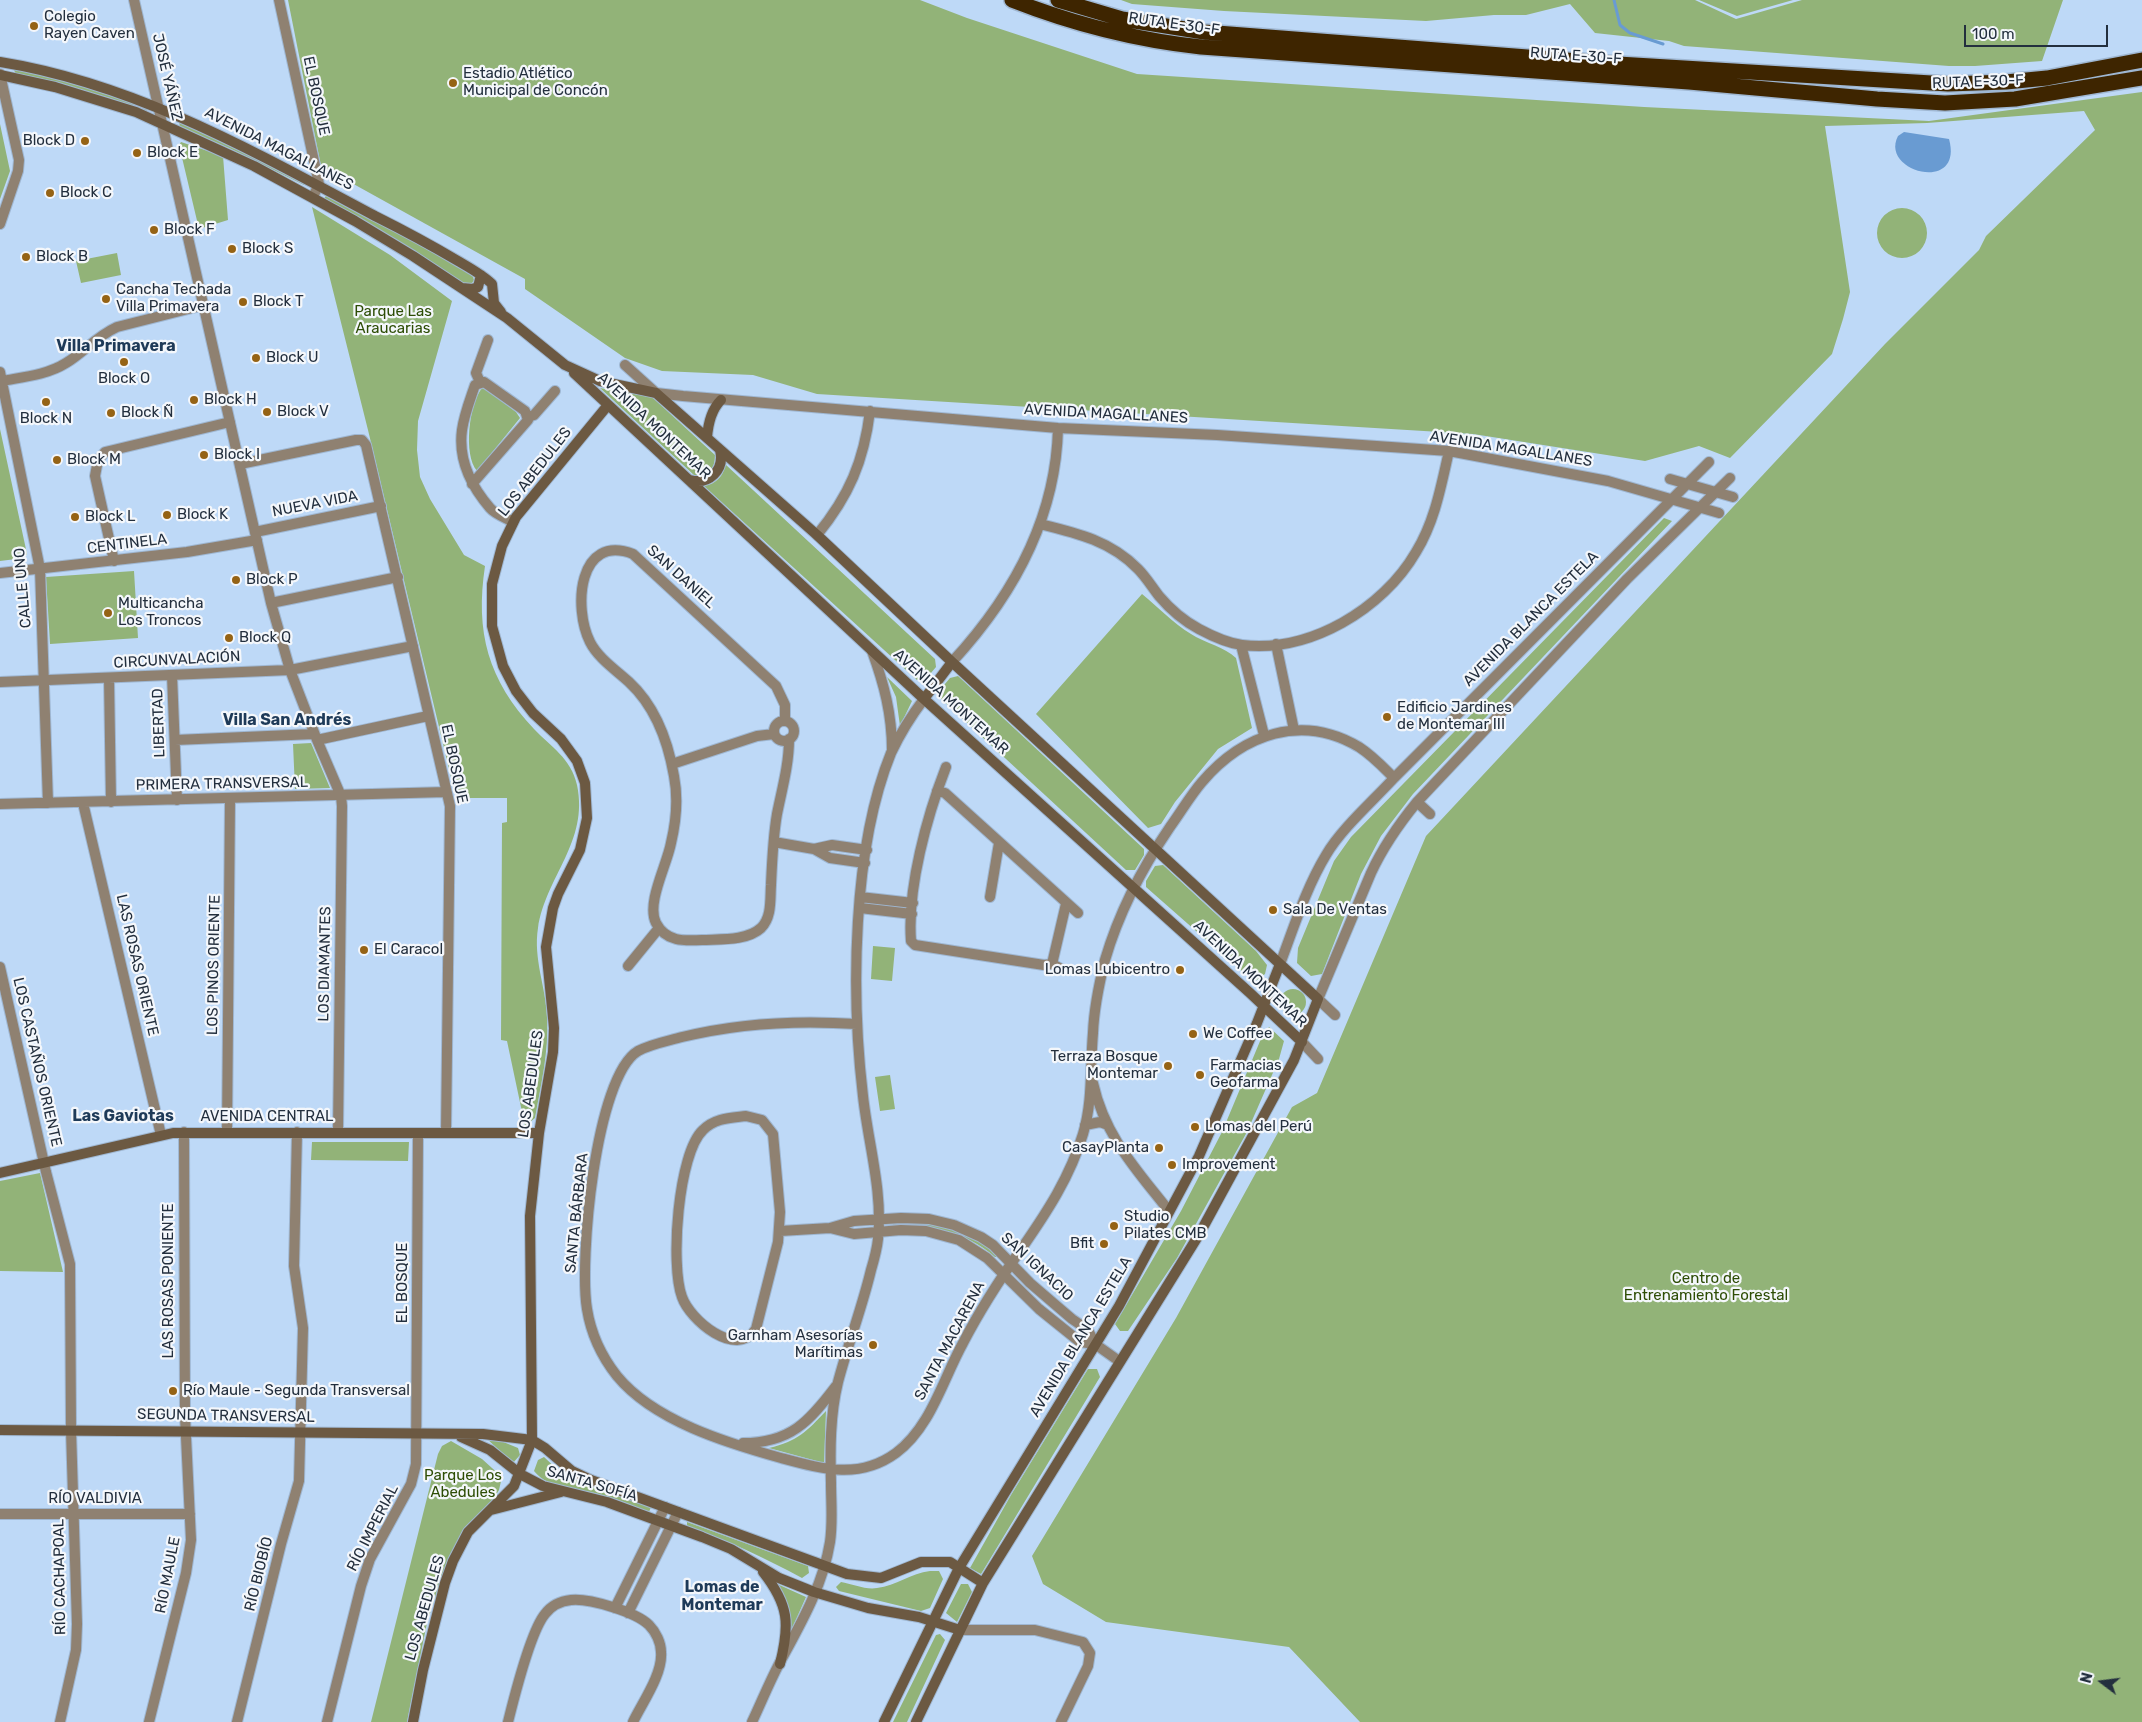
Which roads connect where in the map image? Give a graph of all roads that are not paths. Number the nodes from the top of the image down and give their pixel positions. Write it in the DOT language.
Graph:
graph roads {
  1 [pos="134,0"];
  2 [pos="279,0"];
  3 [pos="1012,0"];
  4 [pos="1058,0"];
  5 [pos="2142,60"];
  6 [pos="0,62"];
  7 [pos="0,75"];
  8 [pos="2142,78"];
  9 [pos="159,107"];
  10 [pos="163,123"];
  11 [pos="319,184"];
  12 [pos="313,197"];
  13 [pos="0,224"];
  14 [pos="481,275"];
  15 [pos="462,288"];
  16 [pos="204,305"];
  17 [pos="507,318"];
  18 [pos="488,340"];
  19 [pos="565,365"];
  20 [pos="624,365"];
  21 [pos="1,376"];
  22 [pos="480,382"];
  23 [pos="555,391"];
  24 [pos="656,393"];
  25 [pos="721,400"];
  26 [pos="608,404"];
  27 [pos="870,411"];
  28 [pos="528,417"];
  29 [pos="230,422"];
  30 [pos="1058,428"];
  31 [pos="707,438"];
  32 [pos="720,450"];
  33 [pos="1449,452"];
  34 [pos="1709,462"];
  35 [pos="240,464"];
  36 [pos="1730,478"];
  37 [pos="1670,479"];
  38 [pos="690,480"];
  39 [pos="472,484"];
  40 [pos="1687,484"];
  41 [pos="1715,492"];
  42 [pos="1733,498"];
  43 [pos="1673,499"];
  44 [pos="381,506"];
  45 [pos="1700,507"];
  46 [pos="1719,513"];
  47 [pos="514,520"];
  48 [pos="1040,524"];
  49 [pos="817,535"];
  50 [pos="256,536"];
  51 [pos="114,561"];
  52 [pos="40,569"];
  53 [pos="0,573"];
  54 [pos="398,577"];
  55 [pos="271,603"];
  56 [pos="1276,644"];
  57 [pos="1241,645"];
  58 [pos="413,646"];
  59 [pos="872,651"];
  60 [pos="952,662"];
  61 [pos="290,670"];
  62 [pos="172,675"];
  63 [pos="109,678"];
  64 [pos="44,681"];
  65 [pos="0,682"];
  66 [pos="924,698"];
  67 [pos="428,716"];
  68 [pos="785,720"];
  69 [pos="1294,730"];
  70 [pos="774,734"];
  71 [pos="1264,735"];
  72 [pos="315,737"];
  73 [pos="789,739"];
  74 [pos="175,740"];
  75 [pos="892,753"];
  76 [pos="672,764"];
  77 [pos="946,766"];
  78 [pos="1394,778"];
  79 [pos="937,791"];
  80 [pos="446,792"];
  81 [pos="341,796"];
  82 [pos="230,799"];
  83 [pos="176,800"];
  84 [pos="111,802"];
  85 [pos="1416,802"];
  86 [pos="48,803"];
  87 [pos="83,803"];
  88 [pos="0,804"];
  89 [pos="1430,814"];
  90 [pos="774,842"];
  91 [pos="999,843"];
  92 [pos="1156,848"];
  93 [pos="814,849"];
  94 [pos="867,850"];
  95 [pos="865,863"];
  96 [pos="1134,888"];
  97 [pos="860,897"];
  98 [pos="990,897"];
  99 [pos="913,903"];
  100 [pos="1066,904"];
  101 [pos="860,908"];
  102 [pos="1078,913"];
  103 [pos="912,914"];
  104 [pos="659,928"];
  105 [pos="1052,964"];
  106 [pos="1280,964"];
  107 [pos="628,966"];
  108 [pos="0,967"];
  109 [pos="1064,970"];
  110 [pos="1318,999"];
  111 [pos="1263,1005"];
  112 [pos="1335,1015"];
  113 [pos="857,1024"];
  114 [pos="1302,1042"];
  115 [pos="1318,1059"];
  116 [pos="1092,1077"];
  117 [pos="1086,1125"];
  118 [pos="1108,1125"];
  119 [pos="184,1132"];
  120 [pos="227,1132"];
  121 [pos="297,1132"];
  122 [pos="338,1132"];
  123 [pos="418,1133"];
  124 [pos="446,1133"];
  125 [pos="539,1133"];
  126 [pos="161,1135"];
  127 [pos="45,1163"];
  128 [pos="0,1173"];
  129 [pos="1169,1211"];
  130 [pos="879,1220"];
  131 [pos="830,1228"];
  132 [pos="780,1231"];
  133 [pos="879,1233"];
  134 [pos="1012,1262"];
  135 [pos="1004,1274"];
  136 [pos="1095,1344"];
  137 [pos="1119,1361"];
  138 [pos="838,1383"];
  139 [pos="0,1430"];
  140 [pos="70,1430"];
  141 [pos="185,1431"];
  142 [pos="302,1432"];
  143 [pos="417,1433"];
  144 [pos="453,1434"];
  145 [pos="532,1440"];
  146 [pos="734,1443"];
  147 [pos="830,1469"];
  148 [pos="520,1474"];
  149 [pos="563,1491"];
  150 [pos="665,1507"];
  151 [pos="490,1511"];
  152 [pos="678,1512"];
  153 [pos="0,1514"];
  154 [pos="74,1514"];
  155 [pos="190,1514"];
  156 [pos="658,1521"];
  157 [pos="672,1526"];
  158 [pos="825,1566"];
  159 [pos="759,1567"];
  160 [pos="959,1568"];
  161 [pos="983,1583"];
  162 [pos="814,1592"];
  163 [pos="616,1608"];
  164 [pos="628,1613"];
  165 [pos="932,1622"];
  166 [pos="960,1630"];
  167 [pos="780,1664"];
  168 [pos="60,1722"];
  169 [pos="149,1722"];
  170 [pos="237,1722"];
  171 [pos="328,1722"];
  172 [pos="413,1722"];
  173 [pos="508,1722"];
  174 [pos="632,1722"];
  175 [pos="752,1722"];
  176 [pos="884,1722"];
  177 [pos="916,1722"];
  178 [pos="1061,1722"];
  1 -- 9 [label="street, JOSÉ YÁÑEZ"];
  2 -- 11 [label="street, EL BOSQUE"];
  3 -- 8 [label="highway, RUTA E-30-F"];
  4 -- 5 [label="highway, RUTA E-30-F"];
  6 -- 9 [label="main road, AVENIDA MAGALLANES"];
  7 -- 10 [label="main road, AVENIDA MAGALLANES"];
  7 -- 13 [label="street"];
  9 -- 10 [label="street, JOSÉ YÁÑEZ"];
  9 -- 11 [label="main road, AVENIDA MAGALLANES"];
  10 -- 12 [label="main road, AVENIDA MAGALLANES"];
  10 -- 16 [label="street, JOSÉ YÁÑEZ"];
  11 -- 12 [label="street"];
  11 -- 14 [label="main road, AVENIDA MAGALLANES"];
  12 -- 15 [label="main road, AVENIDA MAGALLANES"];
  14 -- 15 [label="main road"];
  14 -- 17 [label="main road, AVENIDA MAGALLANES"];
  15 -- 17 [label="main road, AVENIDA MAGALLANES"];
  16 -- 21 [label="street"];
  16 -- 29 [label="street, JOSÉ YÁÑEZ"];
  17 -- 19 [label="main road, AVENIDA MAGALLANES"];
  18 -- 22 [label="street"];
  19 -- 24 [label="main road, AVENIDA MAGALLANES"];
  19 -- 26 [label="main road, AVENIDA MONTEMAR"];
  20 -- 24 [label="street"];
  21 -- 52 [label="street, CALLE UNO"];
  22 -- 28 [label="street"];
  22 -- 39 [label="street"];
  23 -- 28 [label="street"];
  24 -- 25 [label="street, AVENIDA MAGALLANES"];
  24 -- 31 [label="main road, AVENIDA MONTEMAR"];
  25 -- 27 [label="street, AVENIDA MAGALLANES"];
  25 -- 31 [label="main road"];
  26 -- 38 [label="main road, AVENIDA MONTEMAR"];
  26 -- 47 [label="main road, LOS ABEDULES"];
  27 -- 30 [label="street, AVENIDA MAGALLANES"];
  27 -- 49 [label="street"];
  28 -- 39 [label="street"];
  29 -- 35 [label="street, JOSÉ YÁÑEZ"];
  29 -- 51 [label="street"];
  30 -- 33 [label="street, AVENIDA MAGALLANES"];
  30 -- 48 [label="street"];
  31 -- 32 [label="main road, AVENIDA MONTEMAR"];
  32 -- 38 [label="main road"];
  32 -- 49 [label="main road, AVENIDA MONTEMAR"];
  33 -- 43 [label="street, AVENIDA MAGALLANES"];
  33 -- 56 [label="street"];
  34 -- 40 [label="street, AVENIDA BLANCA ESTELA"];
  35 -- 44 [label="street, EL BOSQUE"];
  35 -- 50 [label="street, JOSÉ YÁÑEZ"];
  36 -- 41 [label="street"];
  37 -- 40 [label="street"];
  38 -- 59 [label="main road, AVENIDA MONTEMAR"];
  39 -- 47 [label="street"];
  40 -- 41 [label="street"];
  40 -- 43 [label="street, AVENIDA BLANCA ESTELA"];
  41 -- 42 [label="street"];
  41 -- 45 [label="street"];
  43 -- 45 [label="street, AVENIDA MAGALLANES"];
  43 -- 78 [label="street, AVENIDA BLANCA ESTELA"];
  44 -- 50 [label="street, NUEVA VIDA"];
  44 -- 54 [label="street, EL BOSQUE"];
  45 -- 46 [label="street, AVENIDA MAGALLANES"];
  45 -- 85 [label="street"];
  47 -- 125 [label="main road, LOS ABEDULES"];
  48 -- 57 [label="street"];
  48 -- 60 [label="street"];
  49 -- 60 [label="main road, AVENIDA MONTEMAR"];
  50 -- 51 [label="street, CENTINELA"];
  50 -- 55 [label="street, JOSÉ YÁÑEZ"];
  51 -- 52 [label="street, CENTINELA"];
  52 -- 53 [label="street, CENTINELA"];
  52 -- 64 [label="street, CALLE UNO"];
  54 -- 55 [label="street"];
  54 -- 58 [label="street, EL BOSQUE"];
  55 -- 61 [label="street, JOSÉ YÁÑEZ"];
  56 -- 57 [label="street"];
  56 -- 69 [label="street"];
  57 -- 71 [label="street"];
  58 -- 61 [label="street, CIRCUNVALACIÓN"];
  58 -- 67 [label="street, EL BOSQUE"];
  59 -- 66 [label="main road, AVENIDA MONTEMAR"];
  59 -- 75 [label="street"];
  60 -- 66 [label="main road"];
  60 -- 92 [label="main road, AVENIDA MONTEMAR"];
  61 -- 62 [label="street, CIRCUNVALACIÓN"];
  61 -- 72 [label="street, JOSÉ YÁÑEZ"];
  62 -- 63 [label="street, CIRCUNVALACIÓN"];
  62 -- 74 [label="street, LIBERTAD"];
  63 -- 64 [label="street, CIRCUNVALACIÓN"];
  63 -- 84 [label="street"];
  64 -- 65 [label="street, CIRCUNVALACIÓN"];
  64 -- 86 [label="street, CALLE UNO"];
  66 -- 75 [label="street"];
  66 -- 96 [label="main road, AVENIDA MONTEMAR"];
  67 -- 72 [label="street"];
  67 -- 80 [label="street, EL BOSQUE"];
  68 -- 70 [label="street"];
  68 -- 73 [label="street, SAN DANIEL"];
  68 -- 76 [label="street, SAN DANIEL"];
  69 -- 71 [label="street, SANTA MACARENA"];
  69 -- 78 [label="street, SANTA MACARENA"];
  70 -- 73 [label="street"];
  70 -- 76 [label="street"];
  71 -- 92 [label="street, SANTA MACARENA"];
  72 -- 74 [label="street"];
  72 -- 81 [label="street, JOSÉ YÁÑEZ"];
  73 -- 90 [label="street, SAN DANIEL"];
  74 -- 83 [label="street, LIBERTAD"];
  75 -- 94 [label="street"];
  76 -- 104 [label="street, SAN DANIEL"];
  77 -- 79 [label="street"];
  78 -- 106 [label="street, AVENIDA BLANCA ESTELA"];
  79 -- 91 [label="street"];
  79 -- 99 [label="street"];
  80 -- 81 [label="street, PRIMERA TRANSVERSAL"];
  80 -- 124 [label="street, EL BOSQUE"];
  81 -- 82 [label="street, PRIMERA TRANSVERSAL"];
  81 -- 122 [label="street, LOS DIAMANTES"];
  82 -- 83 [label="street, PRIMERA TRANSVERSAL"];
  82 -- 120 [label="street, LOS PINOS ORIENTE"];
  83 -- 84 [label="street, PRIMERA TRANSVERSAL"];
  84 -- 87 [label="street, PRIMERA TRANSVERSAL"];
  85 -- 89 [label="street"];
  85 -- 110 [label="street"];
  86 -- 87 [label="street, PRIMERA TRANSVERSAL"];
  86 -- 88 [label="street, PRIMERA TRANSVERSAL"];
  87 -- 126 [label="street, LAS ROSAS ORIENTE"];
  90 -- 93 [label="street"];
  90 -- 104 [label="street, SAN DANIEL"];
  91 -- 98 [label="street"];
  91 -- 100 [label="street"];
  92 -- 96 [label="street, SANTA MACARENA"];
  92 -- 106 [label="main road, AVENIDA MONTEMAR"];
  93 -- 94 [label="street"];
  93 -- 95 [label="street"];
  94 -- 95 [label="street"];
  95 -- 97 [label="street"];
  96 -- 111 [label="main road, AVENIDA MONTEMAR"];
  96 -- 116 [label="street, SANTA MACARENA"];
  97 -- 99 [label="street"];
  97 -- 101 [label="street"];
  99 -- 103 [label="street"];
  100 -- 102 [label="street"];
  100 -- 105 [label="street"];
  101 -- 103 [label="street"];
  101 -- 113 [label="street"];
  103 -- 105 [label="street"];
  104 -- 107 [label="street"];
  105 -- 109 [label="street"];
  106 -- 110 [label="main road, AVENIDA MONTEMAR"];
  106 -- 111 [label="main road, AVENIDA BLANCA ESTELA"];
  108 -- 127 [label="street, LOS CASTAÑOS ORIENTE"];
  110 -- 112 [label="street, AVENIDA MONTEMAR"];
  110 -- 114 [label="main road"];
  111 -- 114 [label="main road, AVENIDA MONTEMAR"];
  111 -- 129 [label="main road, AVENIDA BLANCA ESTELA"];
  113 -- 130 [label="street"];
  113 -- 146 [label="street, SANTA BÁRBARA"];
  114 -- 115 [label="street, AVENIDA MONTEMAR"];
  114 -- 137 [label="main road"];
  116 -- 117 [label="street, SANTA MACARENA"];
  116 -- 118 [label="street, SANTA MACARENA"];
  117 -- 118 [label="street"];
  117 -- 134 [label="street, SANTA MACARENA"];
  118 -- 129 [label="street, SANTA MACARENA"];
  119 -- 120 [label="main road, AVENIDA CENTRAL"];
  119 -- 126 [label="main road, AVENIDA CENTRAL"];
  119 -- 141 [label="street, LAS ROSAS PONIENTE"];
  120 -- 121 [label="main road, AVENIDA CENTRAL"];
  121 -- 122 [label="main road, AVENIDA CENTRAL"];
  121 -- 142 [label="street, RÍO BIOBÍO"];
  122 -- 123 [label="main road, AVENIDA CENTRAL"];
  123 -- 124 [label="main road, AVENIDA CENTRAL"];
  123 -- 143 [label="street, EL BOSQUE"];
  124 -- 125 [label="main road, AVENIDA CENTRAL"];
  125 -- 145 [label="main road, LOS ABEDULES"];
  126 -- 127 [label="main road, AVENIDA CENTRAL"];
  127 -- 128 [label="main road, AVENIDA CENTRAL"];
  127 -- 140 [label="street, LOS CASTAÑOS ORIENTE"];
  129 -- 136 [label="main road, AVENIDA BLANCA ESTELA"];
  130 -- 131 [label="street, SAN IGNACIO"];
  130 -- 133 [label="street"];
  130 -- 134 [label="street, SAN IGNACIO"];
  131 -- 132 [label="street, SAN IGNACIO"];
  131 -- 133 [label="street, SAN IGNACIO"];
  132 -- 132 [label="street"];
  133 -- 135 [label="street, SAN IGNACIO"];
  133 -- 138 [label="street"];
  134 -- 135 [label="street, SANTA MACARENA"];
  134 -- 136 [label="street, SAN IGNACIO"];
  135 -- 136 [label="street, SAN IGNACIO"];
  135 -- 147 [label="street, SANTA MACARENA"];
  136 -- 137 [label="street, SAN IGNACIO"];
  136 -- 160 [label="main road, AVENIDA BLANCA ESTELA"];
  137 -- 161 [label="main road"];
  138 -- 146 [label="street, SANTA BÁRBARA"];
  138 -- 147 [label="street"];
  139 -- 140 [label="main road, SEGUNDA TRANSVERSAL"];
  140 -- 141 [label="main road, SEGUNDA TRANSVERSAL"];
  140 -- 154 [label="street, RÍO CACHAPOAL"];
  141 -- 142 [label="main road, SEGUNDA TRANSVERSAL"];
  141 -- 155 [label="street, RÍO MAULE"];
  142 -- 143 [label="main road, SEGUNDA TRANSVERSAL"];
  142 -- 170 [label="street, RÍO BIOBÍO"];
  143 -- 144 [label="main road, SEGUNDA TRANSVERSAL"];
  143 -- 171 [label="street, RÍO IMPERIAL"];
  144 -- 145 [label="main road, SANTA SOFÍA"];
  144 -- 148 [label="main road, SANTA SOFÍA"];
  145 -- 148 [label="main road, LOS ABEDULES"];
  145 -- 150 [label="main road, SANTA SOFÍA"];
  146 -- 147 [label="street, SANTA BÁRBARA"];
  147 -- 158 [label="street"];
  148 -- 149 [label="main road, SANTA SOFÍA"];
  148 -- 151 [label="main road, LOS ABEDULES"];
  149 -- 151 [label="main road"];
  149 -- 156 [label="main road, SANTA SOFÍA"];
  150 -- 152 [label="main road, SANTA SOFÍA"];
  150 -- 156 [label="street"];
  151 -- 172 [label="main road, LOS ABEDULES"];
  152 -- 157 [label="street"];
  152 -- 158 [label="main road, SANTA SOFÍA"];
  153 -- 154 [label="street, RÍO VALDIVIA"];
  154 -- 155 [label="street, RÍO VALDIVIA"];
  154 -- 168 [label="street, RÍO CACHAPOAL"];
  155 -- 169 [label="street, RÍO MAULE"];
  156 -- 157 [label="main road, SANTA SOFÍA"];
  156 -- 163 [label="street"];
  157 -- 159 [label="main road, SANTA SOFÍA"];
  157 -- 164 [label="street"];
  158 -- 160 [label="main road, SANTA SOFÍA"];
  158 -- 162 [label="street"];
  159 -- 162 [label="main road, SANTA SOFÍA"];
  159 -- 167 [label="main road"];
  160 -- 161 [label="main road, SANTA SOFÍA"];
  160 -- 165 [label="main road, AVENIDA BLANCA ESTELA"];
  161 -- 166 [label="main road"];
  162 -- 165 [label="main road, SANTA SOFÍA"];
  162 -- 167 [label="street"];
  163 -- 164 [label="street"];
  163 -- 173 [label="street"];
  164 -- 174 [label="street"];
  165 -- 166 [label="main road, SANTA SOFÍA"];
  165 -- 176 [label="main road, AVENIDA BLANCA ESTELA"];
  166 -- 177 [label="main road"];
  166 -- 178 [label="street, SANTA SOFÍA"];
  167 -- 175 [label="street"];
}
